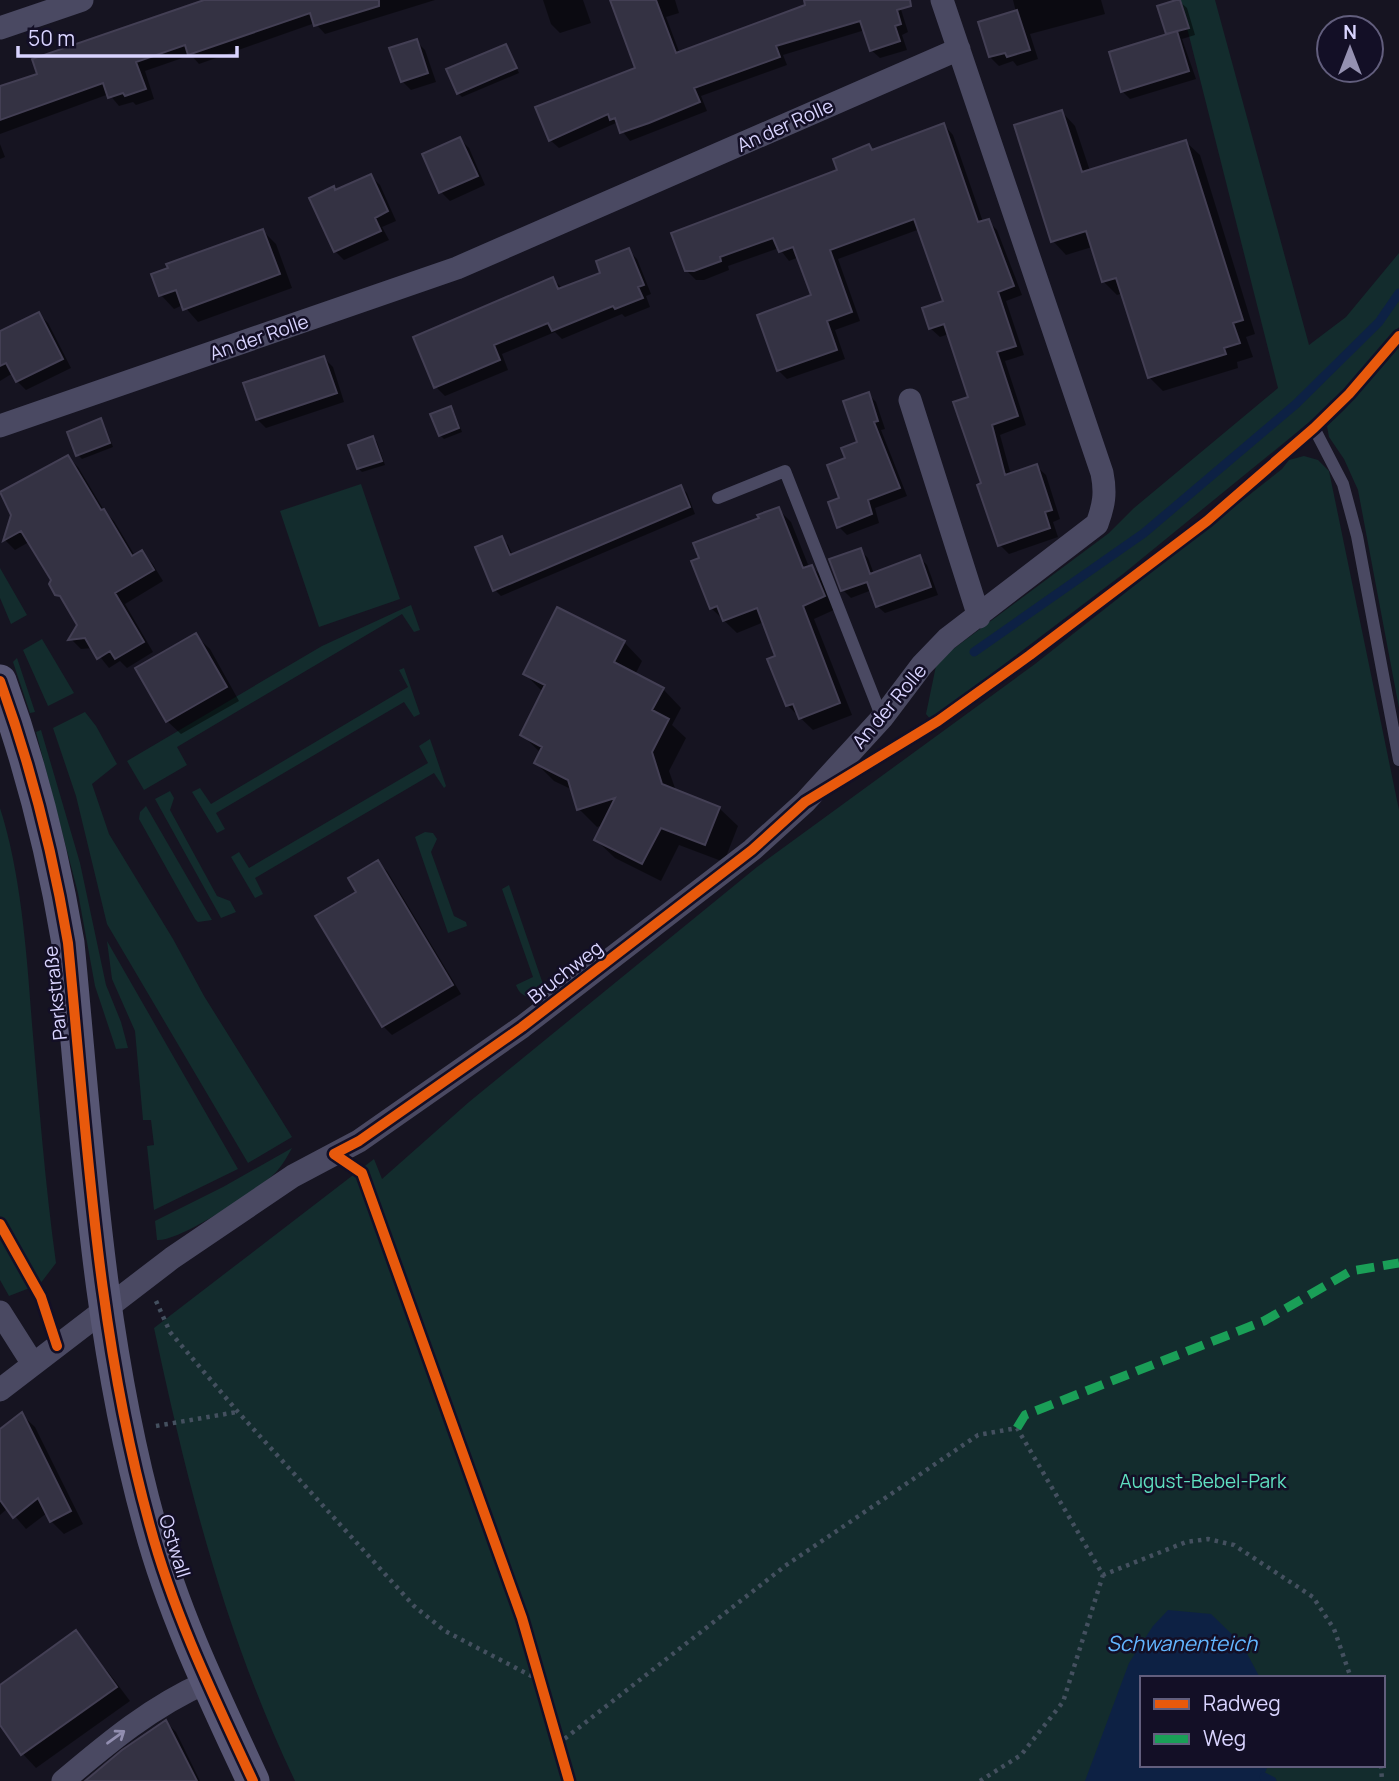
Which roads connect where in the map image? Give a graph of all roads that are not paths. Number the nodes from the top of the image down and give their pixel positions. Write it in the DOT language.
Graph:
graph roads {
  1 [pos="82,0"];
  2 [pos="942,0"];
  3 [pos="0,28"];
  4 [pos="959,49"];
  5 [pos="910,400"];
  6 [pos="0,426"];
  7 [pos="1314,428"];
  8 [pos="718,498"];
  9 [pos="979,617"];
  10 [pos="0,681"];
  11 [pos="882,718"];
  12 [pos="1399,760"];
  13 [pos="805,802"];
  14 [pos="105,1308"];
  15 [pos="0,1312"];
  16 [pos="33,1364"];
  17 [pos="0,1390"];
  18 [pos="207,1682"];
  19 [pos="63,1781"];
  20 [pos="253,1781"];
  1 -- 3 [label="street"];
  2 -- 4 [label="street"];
  4 -- 6 [label="street, An der Rolle"];
  4 -- 9 [label="street, An der Rolle"];
  5 -- 9 [label="street"];
  7 -- 12 [label="lane"];
  8 -- 11 [label="lane"];
  9 -- 11 [label="street, An der Rolle"];
  10 -- 14 [label="main road, Parkstraße"];
  11 -- 13 [label="street, An der Rolle"];
  13 -- 14 [label="street, Bruchweg"];
  14 -- 16 [label="street, Bruchweg"];
  14 -- 18 [label="main road, Ostwall"];
  15 -- 16 [label="street"];
  16 -- 17 [label="street, Bruchweg"];
  19 -- 18 [label="street, one-way"];
  18 -- 20 [label="main road, Ostwall"];
}
